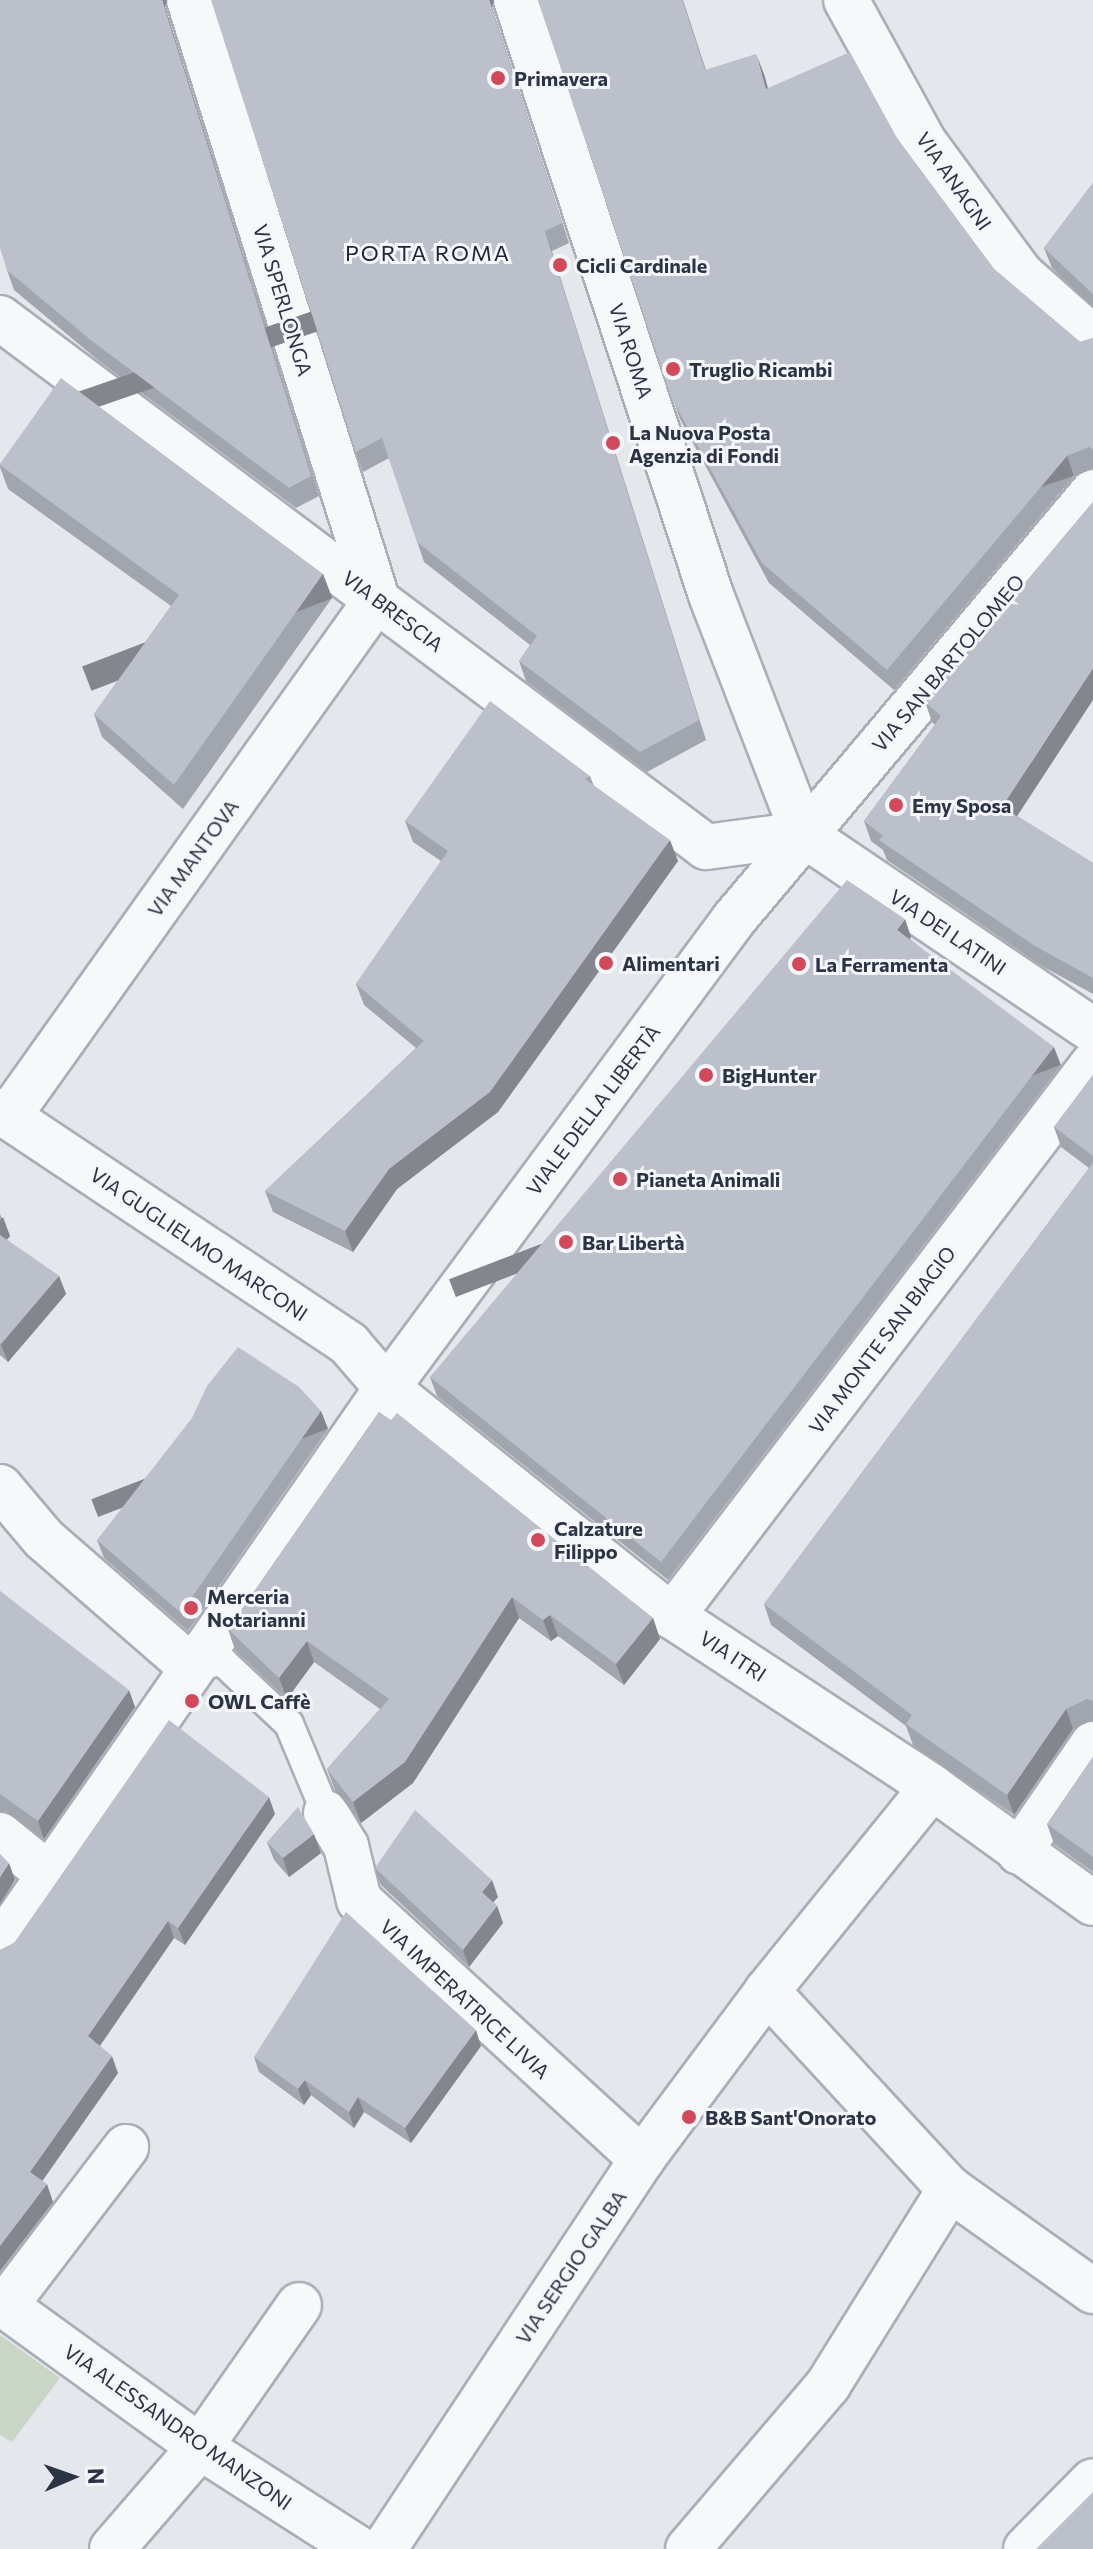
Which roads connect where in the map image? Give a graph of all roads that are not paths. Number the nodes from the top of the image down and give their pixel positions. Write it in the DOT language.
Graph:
graph roads {
  1 [pos="189,0"];
  2 [pos="516,0"];
  3 [pos="846,0"];
  4 [pos="0,318"];
  5 [pos="1093,338"];
  6 [pos="1093,492"];
  7 [pos="377,599"];
  8 [pos="803,834"];
  9 [pos="1093,1030"];
  10 [pos="1093,1064"];
  11 [pos="4,1114"];
  12 [pos="387,1388"];
  13 [pos="0,1487"];
  14 [pos="672,1616"];
  15 [pos="191,1667"];
  16 [pos="1093,1744"];
  17 [pos="932,1787"];
  18 [pos="326,1813"];
  19 [pos="0,1835"];
  20 [pos="1019,1852"];
  21 [pos="49,1875"];
  22 [pos="1093,1903"];
  23 [pos="0,1946"];
  24 [pos="767,1991"];
  25 [pos="126,2147"];
  26 [pos="642,2159"];
  27 [pos="950,2189"];
  28 [pos="1093,2291"];
  29 [pos="3,2304"];
  30 [pos="299,2305"];
  31 [pos="200,2447"];
  32 [pos="1093,2481"];
  33 [pos="112,2549"];
  34 [pos="359,2549"];
  35 [pos="384,2549"];
  36 [pos="688,2549"];
  37 [pos="1026,2549"];
  1 -- 7 [label="street, VIA SPERLONGA"];
  2 -- 8 [label="street, VIA ROMA"];
  3 -- 5 [label="street, VIA ANAGNI"];
  4 -- 7 [label="street, VIA BRESCIA"];
  6 -- 8 [label="street, VIA SAN BARTOLOMEO"];
  7 -- 8 [label="street, VIA BRESCIA"];
  7 -- 11 [label="street, VIA MANTOVA"];
  8 -- 9 [label="street, VIA DEI LATINI"];
  8 -- 12 [label="street, VIALE DELLA LIBERTÀ"];
  10 -- 14 [label="street, VIA MONTE SAN BIAGIO"];
  11 -- 12 [label="street, VIA GUGLIELMO MARCONI"];
  12 -- 14 [label="street, VIA ITRI"];
  12 -- 15 [label="street, VIALE DELLA LIBERTÀ"];
  13 -- 15 [label="street"];
  14 -- 17 [label="street, VIA ITRI"];
  15 -- 18 [label="lane"];
  15 -- 21 [label="street, VIALE DELLA LIBERTÀ"];
  16 -- 20 [label="street"];
  17 -- 20 [label="street, VIA ITRI"];
  17 -- 24 [label="street, VIA SERGIO GALBA"];
  18 -- 26 [label="street, VIA IMPERATRICE LIVIA"];
  19 -- 21 [label="street"];
  20 -- 22 [label="street, VIA ITRI"];
  21 -- 23 [label="street, VIALE DELLA LIBERTÀ"];
  24 -- 26 [label="street, VIA SERGIO GALBA"];
  24 -- 27 [label="street"];
  25 -- 29 [label="street"];
  26 -- 35 [label="street, VIA SERGIO GALBA"];
  27 -- 28 [label="street"];
  27 -- 36 [label="street"];
  29 -- 31 [label="street, VIA ALESSANDRO MANZONI"];
  30 -- 31 [label="street"];
  31 -- 33 [label="street"];
  31 -- 34 [label="street, VIA ALESSANDRO MANZONI"];
  32 -- 37 [label="street"];
}
